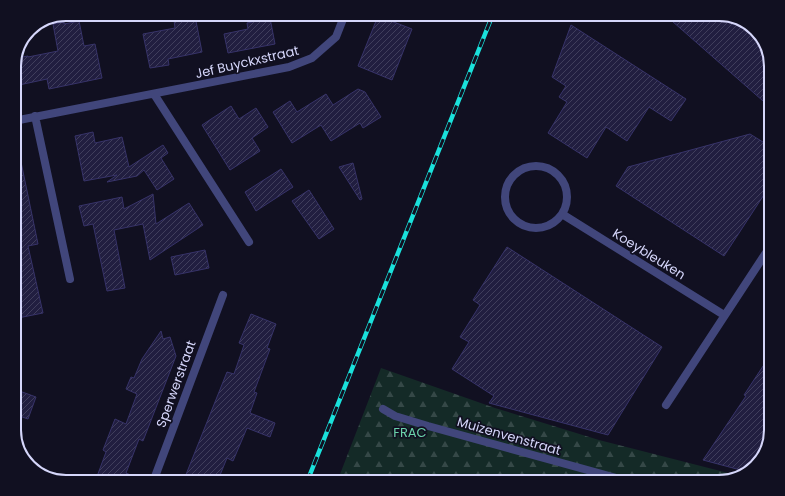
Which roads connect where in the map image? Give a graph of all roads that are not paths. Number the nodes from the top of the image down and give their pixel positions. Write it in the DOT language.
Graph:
graph roads {
  1 [pos="342,21"];
  2 [pos="154,94"];
  3 [pos="35,116"];
  4 [pos="21,119"];
  5 [pos="562,214"];
  6 [pos="248,242"];
  7 [pos="764,255"];
  8 [pos="70,279"];
  9 [pos="222,295"];
  10 [pos="724,315"];
  11 [pos="666,405"];
  12 [pos="382,409"];
  13 [pos="156,475"];
  14 [pos="606,475"];
  1 -- 2 [label="street, Jef Buyckxstraat"];
  2 -- 3 [label="street, Jef Buyckxstraat"];
  2 -- 6 [label="street"];
  3 -- 4 [label="street, Jef Buyckxstraat"];
  3 -- 8 [label="street"];
  5 -- 5 [label="street"];
  5 -- 10 [label="street, Koeybleuken"];
  7 -- 10 [label="street"];
  9 -- 13 [label="street, Sperwerstraat"];
  10 -- 11 [label="street"];
  12 -- 14 [label="street, Muizenvenstraat"];
}
